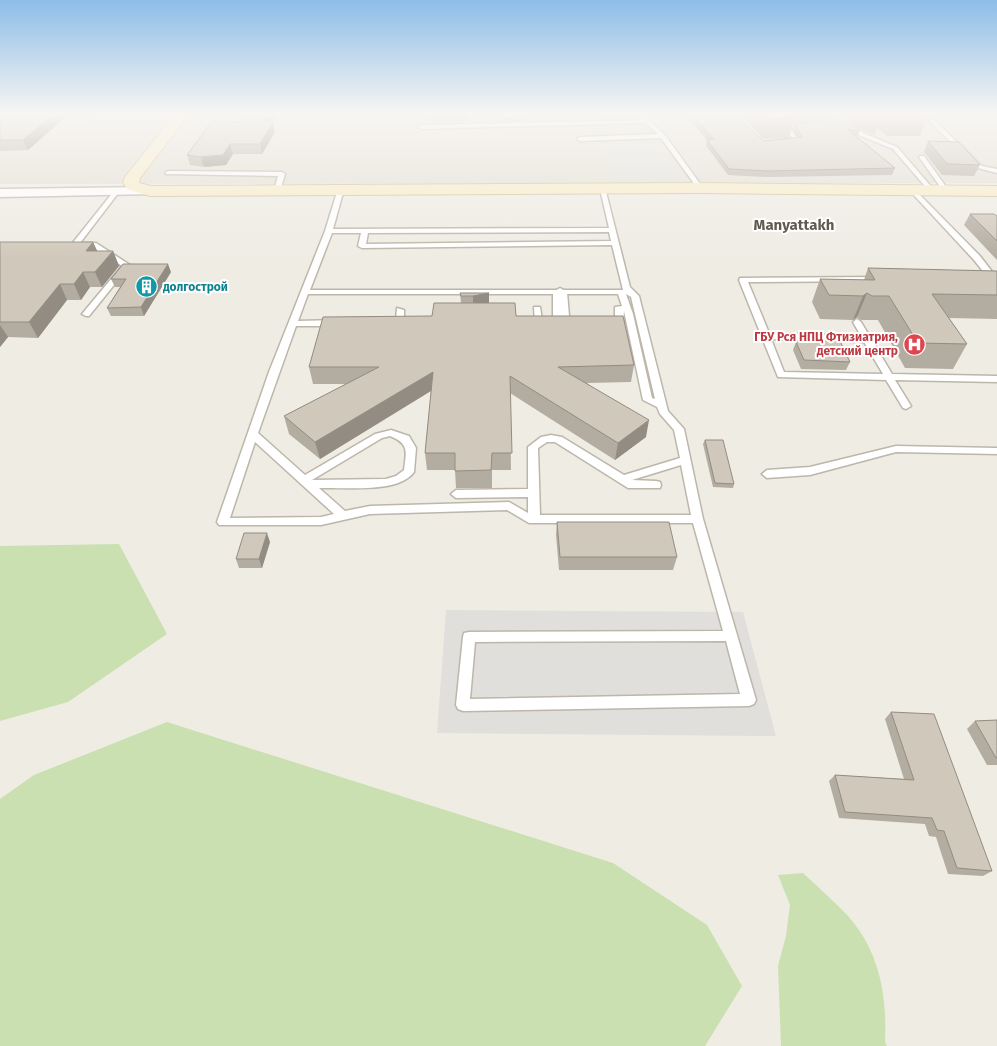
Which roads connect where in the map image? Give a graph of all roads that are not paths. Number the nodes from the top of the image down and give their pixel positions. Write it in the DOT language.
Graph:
graph roads {
  1 [pos="145,162"];
  2 [pos="682,162"];
  3 [pos="909,162"];
  4 [pos="924,162"];
  5 [pos="975,162"];
  6 [pos="997,170"];
  7 [pos="168,173"];
  8 [pos="133,177"];
  9 [pos="700,188"];
  10 [pos="341,189"];
  11 [pos="603,189"];
  12 [pos="150,191"];
  13 [pos="277,191"];
  14 [pos="913,191"];
  15 [pos="939,191"];
  16 [pos="997,191"];
  17 [pos="116,192"];
  18 [pos="0,193"];
  19 [pos="92,193"];
  20 [pos="613,230"];
  21 [pos="329,231"];
  22 [pos="364,231"];
  23 [pos="615,243"];
  24 [pos="66,244"];
  25 [pos="75,244"];
  26 [pos="982,278"];
  27 [pos="893,279"];
  28 [pos="996,280"];
  29 [pos="305,292"];
  30 [pos="429,292"];
  31 [pos="521,292"];
  32 [pos="560,292"];
  33 [pos="626,292"];
  34 [pos="518,301"];
  35 [pos="432,304"];
  36 [pos="627,308"];
  37 [pos="537,309"];
  38 [pos="400,310"];
  39 [pos="86,314"];
  40 [pos="563,319"];
  41 [pos="857,322"];
  42 [pos="341,323"];
  43 [pos="380,323"];
  44 [pos="602,323"];
  45 [pos="293,324"];
  46 [pos="767,336"];
  47 [pos="866,339"];
  48 [pos="889,378"];
  49 [pos="997,379"];
  50 [pos="661,405"];
  51 [pos="906,406"];
  52 [pos="252,434"];
  53 [pos="997,451"];
  54 [pos="685,460"];
  55 [pos="767,474"];
  56 [pos="623,479"];
  57 [pos="306,482"];
  58 [pos="656,484"];
  59 [pos="534,493"];
  60 [pos="456,494"];
  61 [pos="343,516"];
  62 [pos="534,519"];
  63 [pos="697,519"];
  64 [pos="731,636"];
  1 -- 8 [label="street"];
  2 -- 9 [label="lane"];
  3 -- 15 [label="lane"];
  4 -- 15 [label="lane"];
  5 -- 6 [label="lane"];
  7 -- 13 [label="lane"];
  8 -- 12 [label="street"];
  8 -- 19 [label="street"];
  9 -- 11 [label="street"];
  9 -- 14 [label="street"];
  10 -- 11 [label="street"];
  10 -- 13 [label="street"];
  10 -- 21 [label="lane"];
  11 -- 20 [label="lane"];
  12 -- 13 [label="street"];
  12 -- 17 [label="street"];
  14 -- 15 [label="street"];
  14 -- 28 [label="lane"];
  15 -- 16 [label="street"];
  17 -- 19 [label="street"];
  17 -- 25 [label="lane"];
  18 -- 19 [label="street"];
  20 -- 22 [label="lane"];
  20 -- 23 [label="lane"];
  21 -- 22 [label="lane"];
  21 -- 29 [label="lane"];
  22 -- 23 [label="lane"];
  23 -- 33 [label="lane"];
  24 -- 25 [label="lane"];
  25 -- 39 [label="lane"];
  26 -- 28 [label="lane"];
  27 -- 46 [label="lane"];
  29 -- 30 [label="lane"];
  29 -- 45 [label="lane"];
  30 -- 31 [label="lane"];
  30 -- 35 [label="lane"];
  31 -- 32 [label="lane"];
  31 -- 34 [label="lane"];
  32 -- 33 [label="lane"];
  32 -- 40 [label="street"];
  33 -- 36 [label="lane"];
  33 -- 50 [label="lane"];
  36 -- 44 [label="lane"];
  36 -- 50 [label="lane"];
  37 -- 40 [label="lane"];
  38 -- 43 [label="lane"];
  41 -- 47 [label="lane"];
  42 -- 45 [label="lane"];
  45 -- 52 [label="lane"];
  46 -- 47 [label="lane"];
  46 -- 48 [label="lane"];
  47 -- 48 [label="lane"];
  48 -- 49 [label="lane"];
  48 -- 51 [label="lane"];
  50 -- 54 [label="lane"];
  52 -- 57 [label="lane"];
  52 -- 61 [label="lane"];
  53 -- 55 [label="lane"];
  54 -- 56 [label="lane"];
  54 -- 63 [label="lane"];
  56 -- 58 [label="lane"];
  56 -- 59 [label="lane"];
  57 -- 57 [label="lane"];
  57 -- 61 [label="lane"];
  59 -- 60 [label="lane"];
  59 -- 62 [label="lane"];
  61 -- 62 [label="lane"];
  62 -- 63 [label="lane"];
  63 -- 64 [label="lane"];
  64 -- 64 [label="lane"];
}
